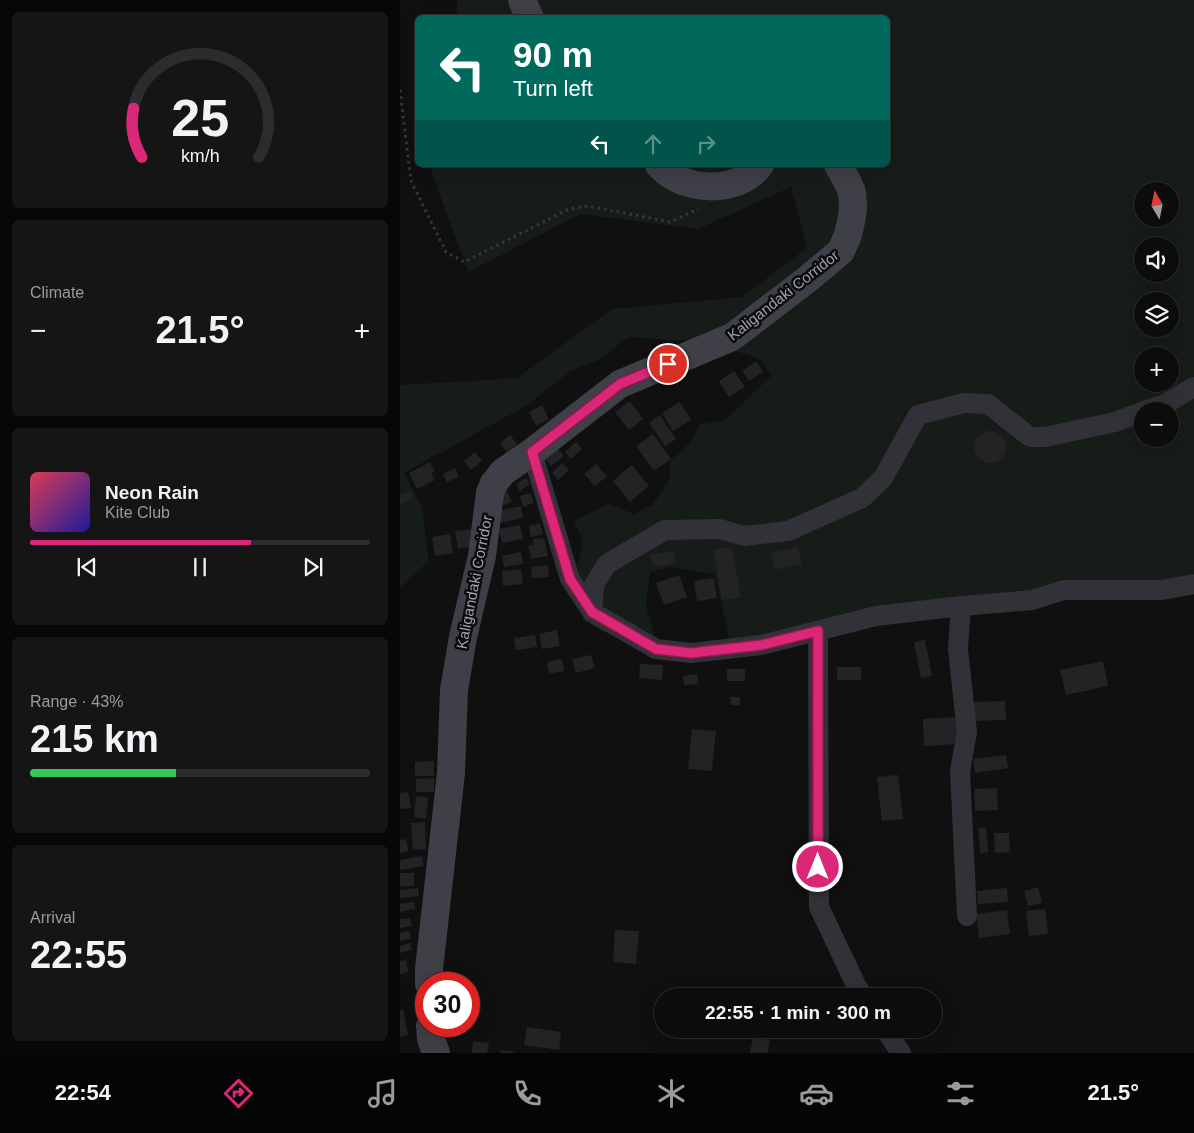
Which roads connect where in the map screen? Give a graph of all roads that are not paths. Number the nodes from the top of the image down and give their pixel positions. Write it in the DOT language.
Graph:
graph roads {
  1 [pos="522,0"];
  2 [pos="529,15"];
  3 [pos="660,167"];
  4 [pos="758,167"];
  5 [pos="839,167"];
  6 [pos="1194,387"];
  7 [pos="1168,402"];
  8 [pos="1134,415"];
  9 [pos="532,452"];
  10 [pos="1194,584"];
  11 [pos="961,606"];
  12 [pos="592,612"];
  13 [pos="818,631"];
  14 [pos="967,916"];
  15 [pos="429,972"];
  16 [pos="858,988"];
  17 [pos="431,1037"];
  18 [pos="891,1038"];
  19 [pos="436,1053"];
  20 [pos="901,1053"];
  1 -- 2 [label="main road"];
  3 -- 4 [label="main road"];
  5 -- 9 [label="main road, Kaligandaki Corridor"];
  6 -- 7 [label="street"];
  8 -- 12 [label="street"];
  9 -- 12 [label="street"];
  9 -- 15 [label="main road, Kaligandaki Corridor"];
  10 -- 11 [label="street"];
  11 -- 13 [label="street"];
  11 -- 14 [label="street"];
  12 -- 13 [label="street"];
  13 -- 16 [label="street"];
  17 -- 19 [label="main road"];
  18 -- 20 [label="street"];
}
